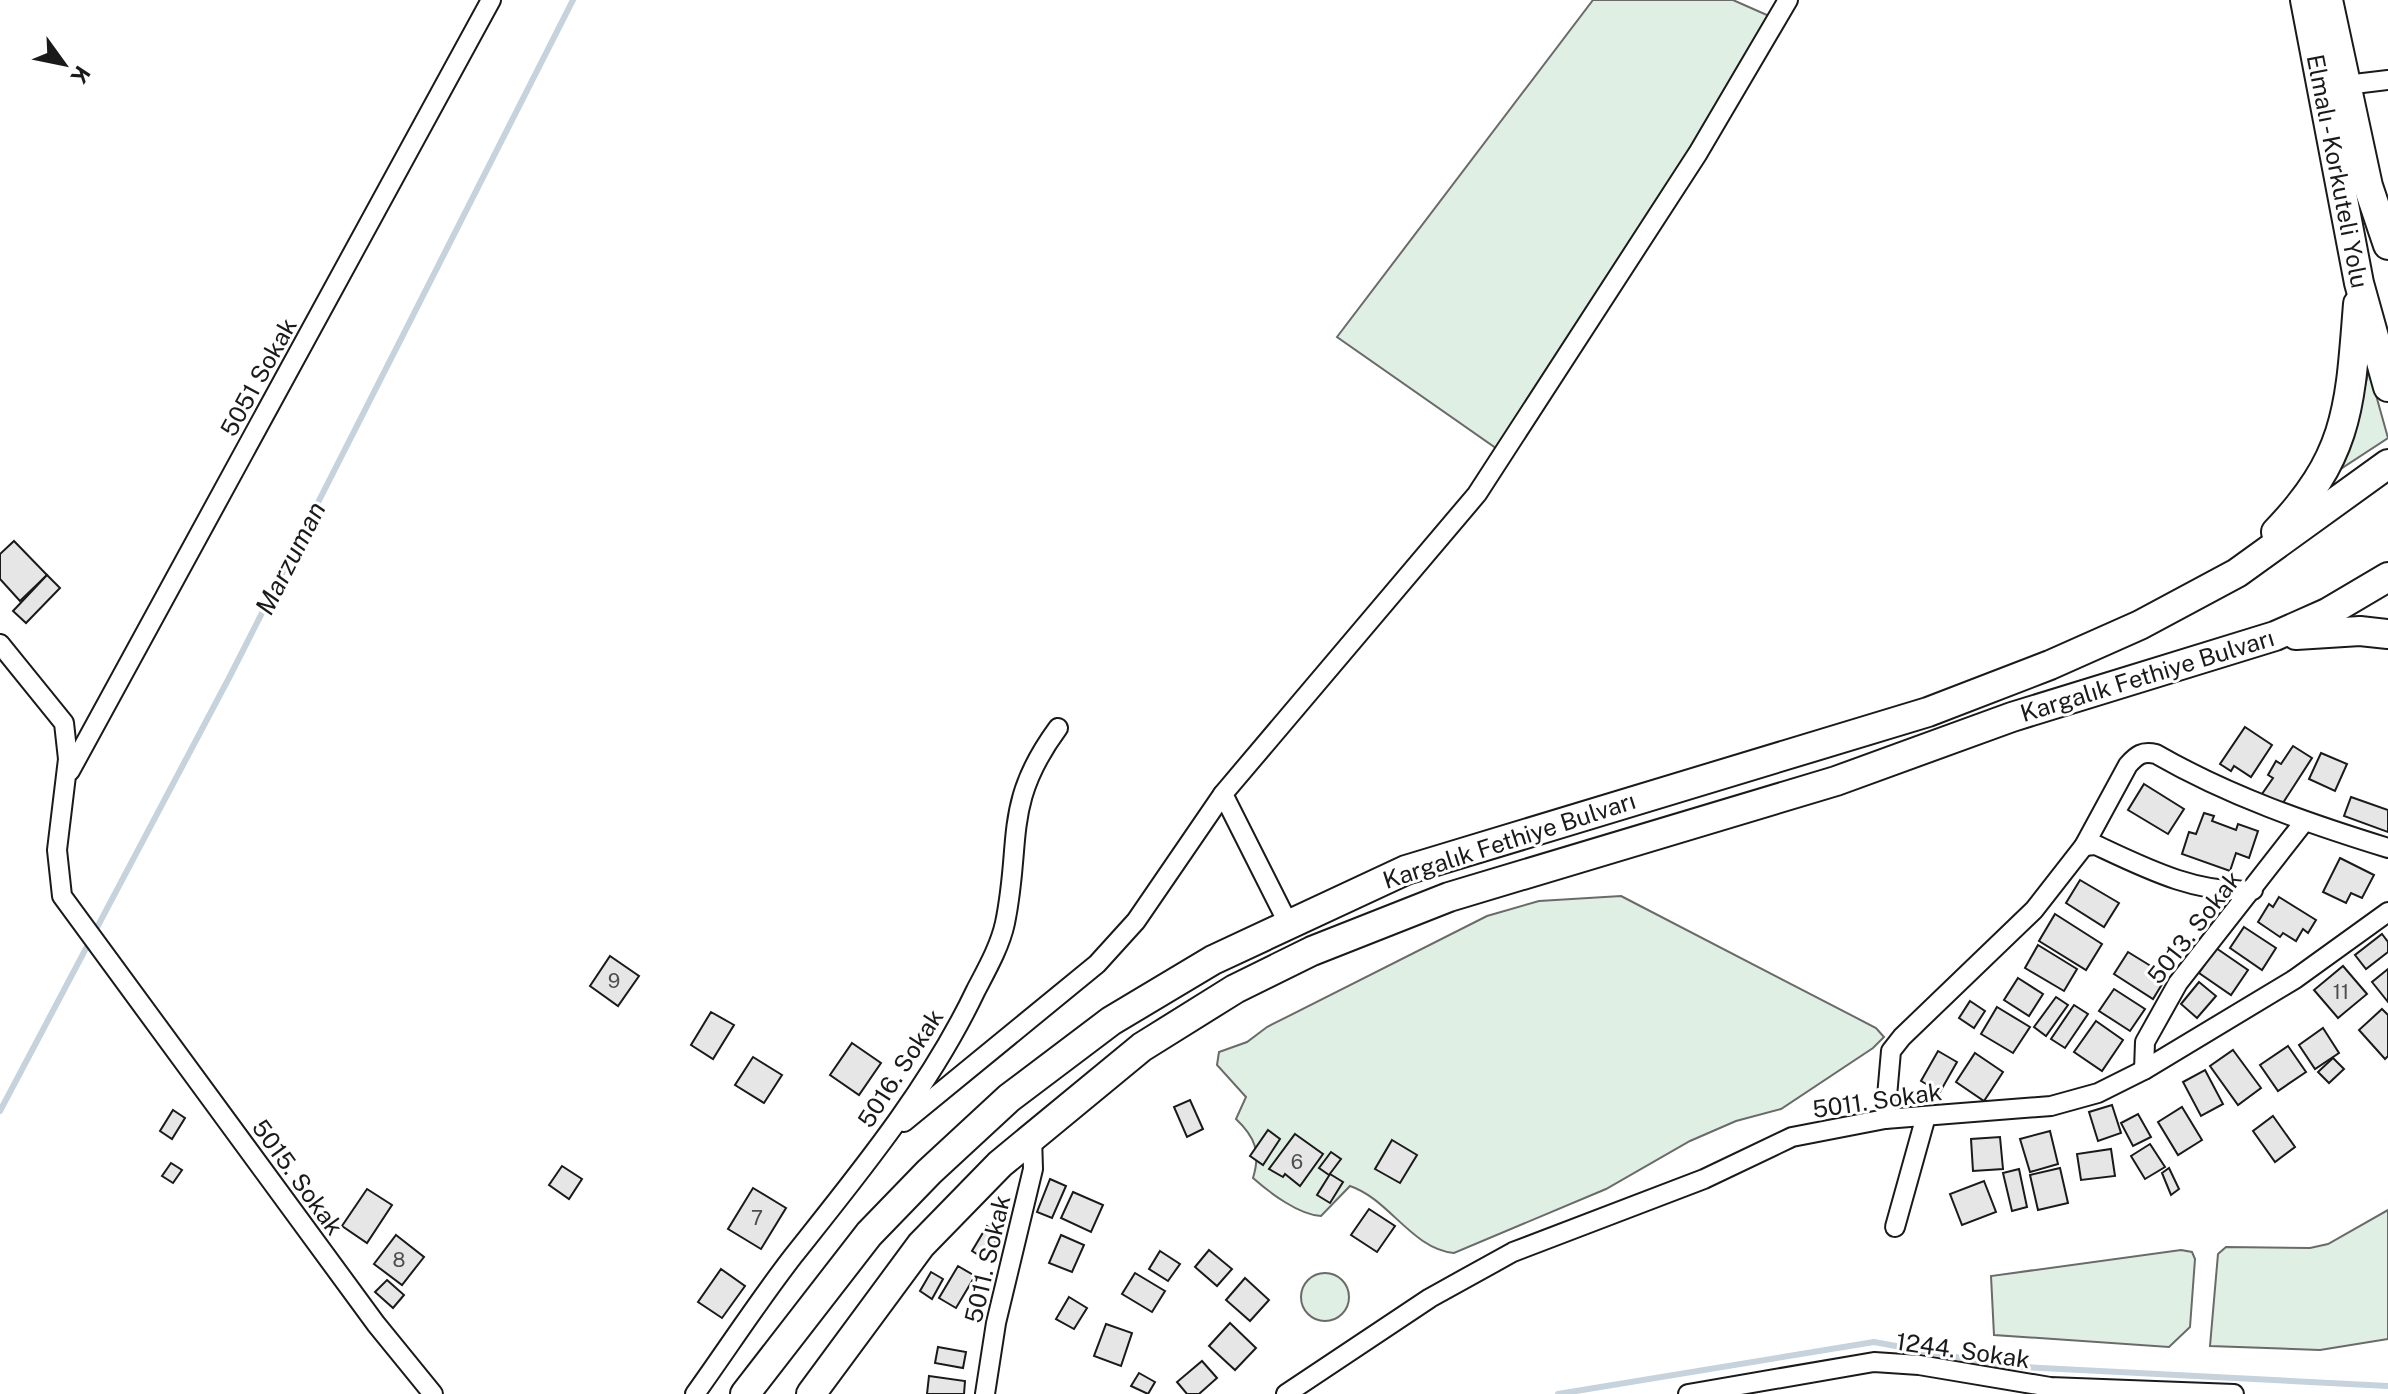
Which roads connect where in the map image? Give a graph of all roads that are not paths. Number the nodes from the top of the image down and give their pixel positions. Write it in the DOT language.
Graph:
graph roads {
  1 [pos="491,0"];
  2 [pos="1788,0"];
  3 [pos="2305,0"];
  4 [pos="2328,0"];
  5 [pos="2388,80"];
  6 [pos="2346,85"];
  7 [pos="2388,245"];
  8 [pos="2359,283"];
  9 [pos="2388,387"];
  10 [pos="2388,464"];
  11 [pos="2237,573"];
  12 [pos="2388,577"];
  13 [pos="2388,634"];
  14 [pos="2275,636"];
  15 [pos="0,644"];
  16 [pos="1058,728"];
  17 [pos="67,777"];
  18 [pos="1223,794"];
  19 [pos="2304,822"];
  20 [pos="2084,846"];
  21 [pos="2388,848"];
  22 [pos="2253,890"];
  23 [pos="2388,912"];
  24 [pos="1288,923"];
  25 [pos="2144,1070"];
  26 [pos="1926,1116"];
  27 [pos="1885,1119"];
  28 [pos="886,1136"];
  29 [pos="1032,1136"];
  30 [pos="1895,1227"];
  31 [pos="433,1394"];
  32 [pos="695,1394"];
  33 [pos="745,1394"];
  34 [pos="811,1394"];
  35 [pos="985,1394"];
  36 [pos="1286,1394"];
  37 [pos="1688,1394"];
  38 [pos="2234,1394"];
  1 -- 17 [label="street, 5051 Sokak"];
  2 -- 18 [label="street"];
  3 -- 8 [label="highway, Elmalı - Korkuteli Yolu"];
  4 -- 6 [label="highway, Elmalı - Korkuteli Yolu"];
  5 -- 6 [label="street"];
  6 -- 7 [label="highway, Elmalı - Korkuteli Yolu"];
  8 -- 9 [label="highway, Elmalı - Korkuteli Yolu"];
  8 -- 11 [label="highway"];
  10 -- 11 [label="highway, Kargalık Fethiye Bulvarı"];
  11 -- 24 [label="highway, Kargalık Fethiye Bulvarı"];
  12 -- 14 [label="highway, Kargalık Fethiye Bulvarı"];
  13 -- 14 [label="highway"];
  14 -- 29 [label="highway, Kargalık Fethiye Bulvarı"];
  15 -- 17 [label="street"];
  16 -- 28 [label="street, 5016. Sokak"];
  17 -- 31 [label="street, 5015. Sokak"];
  18 -- 24 [label="street"];
  18 -- 28 [label="street"];
  19 -- 20 [label="street"];
  19 -- 21 [label="street"];
  19 -- 22 [label="street, 5013. Sokak"];
  20 -- 22 [label="street"];
  20 -- 27 [label="street"];
  22 -- 25 [label="street, 5013. Sokak"];
  23 -- 25 [label="street, 5011. Sokak"];
  24 -- 33 [label="highway, Kargalık Fethiye Bulvarı"];
  25 -- 26 [label="street, 5011. Sokak"];
  26 -- 27 [label="street, 5011. Sokak"];
  26 -- 30 [label="street"];
  27 -- 36 [label="street, 5011. Sokak"];
  28 -- 32 [label="street, 5016. Sokak"];
  29 -- 34 [label="highway, Kargalık Fethiye Bulvarı"];
  29 -- 35 [label="street, 5011. Sokak"];
  37 -- 38 [label="street, 1244. Sokak"];
}
